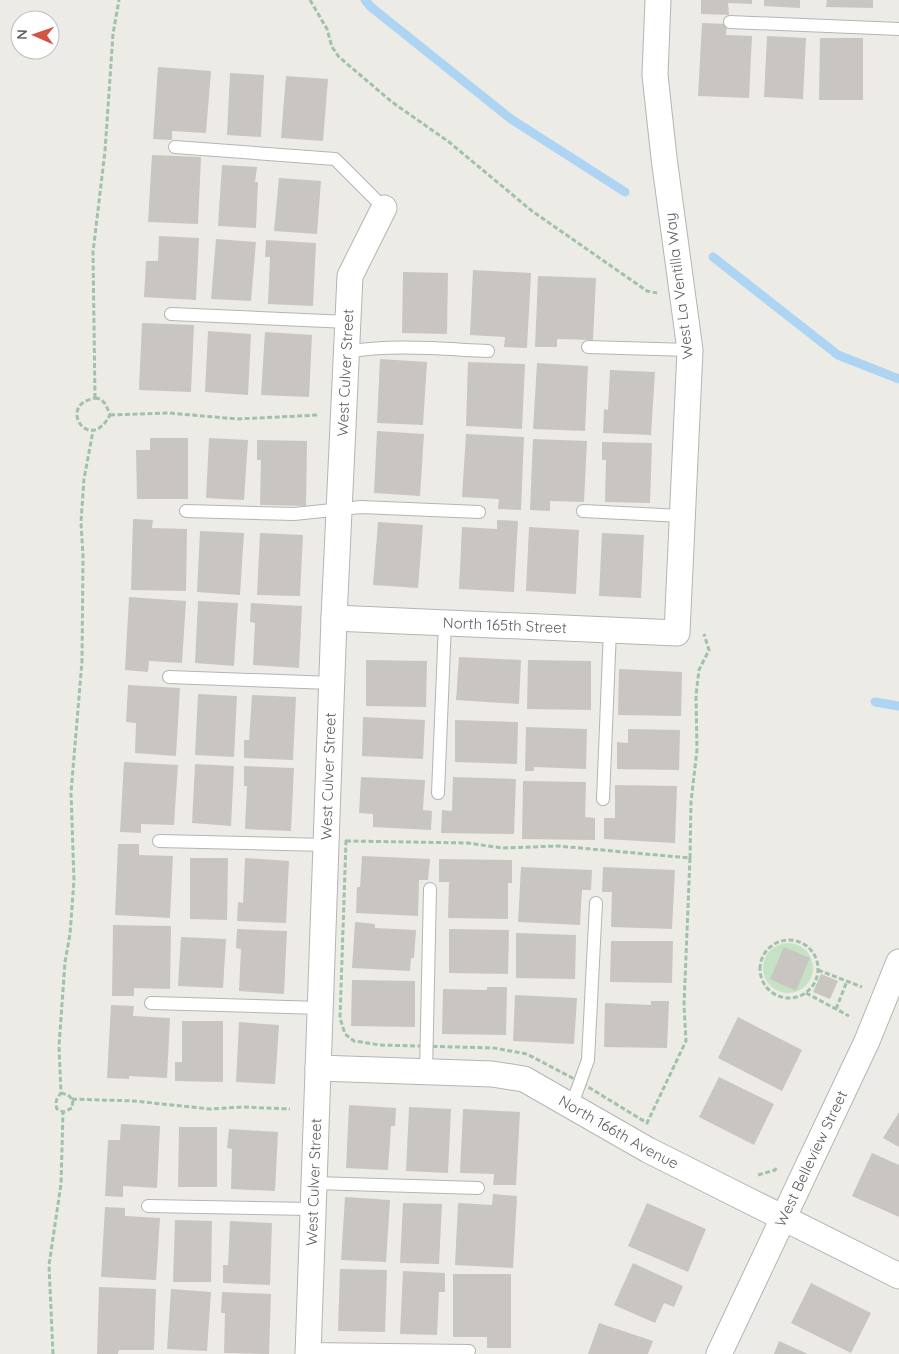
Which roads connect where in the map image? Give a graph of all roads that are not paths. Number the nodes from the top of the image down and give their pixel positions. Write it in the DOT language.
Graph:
graph roads {
  1 [pos="658,0"];
  2 [pos="730,22"];
  3 [pos="899,29"];
  4 [pos="175,147"];
  5 [pos="384,208"];
  6 [pos="171,314"];
  7 [pos="348,322"];
  8 [pos="588,347"];
  9 [pos="690,350"];
  10 [pos="488,351"];
  11 [pos="346,352"];
  12 [pos="339,509"];
  13 [pos="186,511"];
  14 [pos="583,511"];
  15 [pos="479,512"];
  16 [pos="682,516"];
  17 [pos="334,618"];
  18 [pos="445,623"];
  19 [pos="610,630"];
  20 [pos="688,632"];
  21 [pos="169,677"];
  22 [pos="332,683"];
  23 [pos="438,793"];
  24 [pos="603,799"];
  25 [pos="158,841"];
  26 [pos="336,843"];
  27 [pos="430,889"];
  28 [pos="596,903"];
  29 [pos="899,962"];
  30 [pos="151,1003"];
  31 [pos="321,1008"];
  32 [pos="318,1068"];
  33 [pos="426,1072"];
  34 [pos="571,1106"];
  35 [pos="314,1183"];
  36 [pos="478,1188"];
  37 [pos="148,1206"];
  38 [pos="312,1209"];
  39 [pos="784,1218"];
  40 [pos="899,1276"];
  41 [pos="308,1351"];
  42 [pos="469,1351"];
  43 [pos="719,1354"];
  1 -- 9 [label="street, West La Ventilla Way"];
  2 -- 3 [label="lane"];
  4 -- 5 [label="lane"];
  5 -- 7 [label="street, West Culver Street"];
  6 -- 7 [label="lane"];
  7 -- 11 [label="street, West Culver Street"];
  8 -- 9 [label="lane"];
  9 -- 16 [label="street, West La Ventilla Way"];
  10 -- 11 [label="lane"];
  11 -- 12 [label="street, West Culver Street"];
  12 -- 13 [label="lane"];
  12 -- 15 [label="lane"];
  12 -- 17 [label="street, West Culver Street"];
  14 -- 16 [label="lane"];
  16 -- 20 [label="street, West La Ventilla Way"];
  17 -- 18 [label="street, North 165th Street"];
  17 -- 22 [label="street, West Culver Street"];
  18 -- 19 [label="street, North 165th Street"];
  18 -- 23 [label="lane"];
  19 -- 20 [label="street, North 165th Street"];
  19 -- 24 [label="lane"];
  21 -- 22 [label="lane"];
  22 -- 26 [label="street, West Culver Street"];
  25 -- 26 [label="lane"];
  26 -- 31 [label="street, West Culver Street"];
  27 -- 33 [label="lane"];
  28 -- 34 [label="lane"];
  29 -- 39 [label="street, West Belleview Street"];
  30 -- 31 [label="lane"];
  31 -- 32 [label="street, West Culver Street"];
  32 -- 33 [label="street, North 166th Avenue"];
  32 -- 35 [label="street, West Culver Street"];
  33 -- 34 [label="street, North 166th Avenue"];
  34 -- 39 [label="street, North 166th Avenue"];
  35 -- 36 [label="lane"];
  35 -- 38 [label="street, West Culver Street"];
  37 -- 38 [label="lane"];
  38 -- 41 [label="street, West Culver Street"];
  39 -- 40 [label="street, North 166th Avenue"];
  39 -- 43 [label="street, West Belleview Street"];
  41 -- 42 [label="lane"];
}
